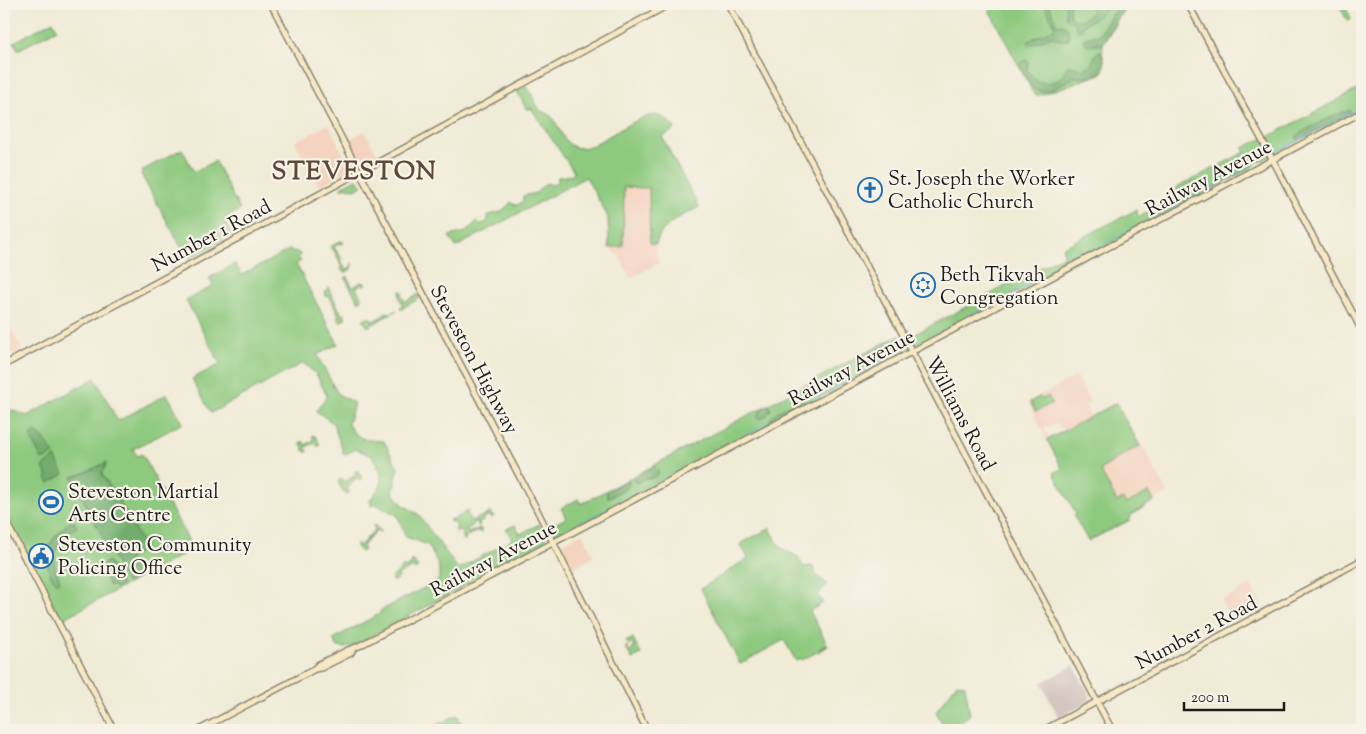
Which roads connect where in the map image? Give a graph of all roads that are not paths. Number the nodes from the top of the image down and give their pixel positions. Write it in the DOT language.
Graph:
graph roads {
  1 [pos="271,4"];
  2 [pos="670,4"];
  3 [pos="728,4"];
  4 [pos="1188,4"];
  5 [pos="1362,112"];
  6 [pos="1272,160"];
  7 [pos="360,171"];
  8 [pos="1362,331"];
  9 [pos="912,352"];
  10 [pos="4,365"];
  11 [pos="4,518"];
  12 [pos="554,542"];
  13 [pos="1362,560"];
  14 [pos="1096,702"];
  15 [pos="114,730"];
  16 [pos="200,730"];
  17 [pos="647,730"];
  18 [pos="1044,730"];
  19 [pos="1112,730"];
  1 -- 7 [label="street, Steveston Highway"];
  2 -- 7 [label="street, Number 1 Road"];
  3 -- 9 [label="street, Williams Road"];
  4 -- 6 [label="street"];
  5 -- 6 [label="street, Railway Avenue"];
  6 -- 8 [label="street"];
  6 -- 9 [label="street, Railway Avenue"];
  7 -- 10 [label="street, Number 1 Road"];
  7 -- 12 [label="street, Steveston Highway"];
  9 -- 12 [label="street, Railway Avenue"];
  9 -- 14 [label="street, Williams Road"];
  11 -- 15 [label="street"];
  12 -- 16 [label="street, Railway Avenue"];
  12 -- 17 [label="street, Steveston Highway"];
  13 -- 14 [label="street, Number 2 Road"];
  14 -- 18 [label="street, Number 2 Road"];
  14 -- 19 [label="street, Williams Road"];
}
